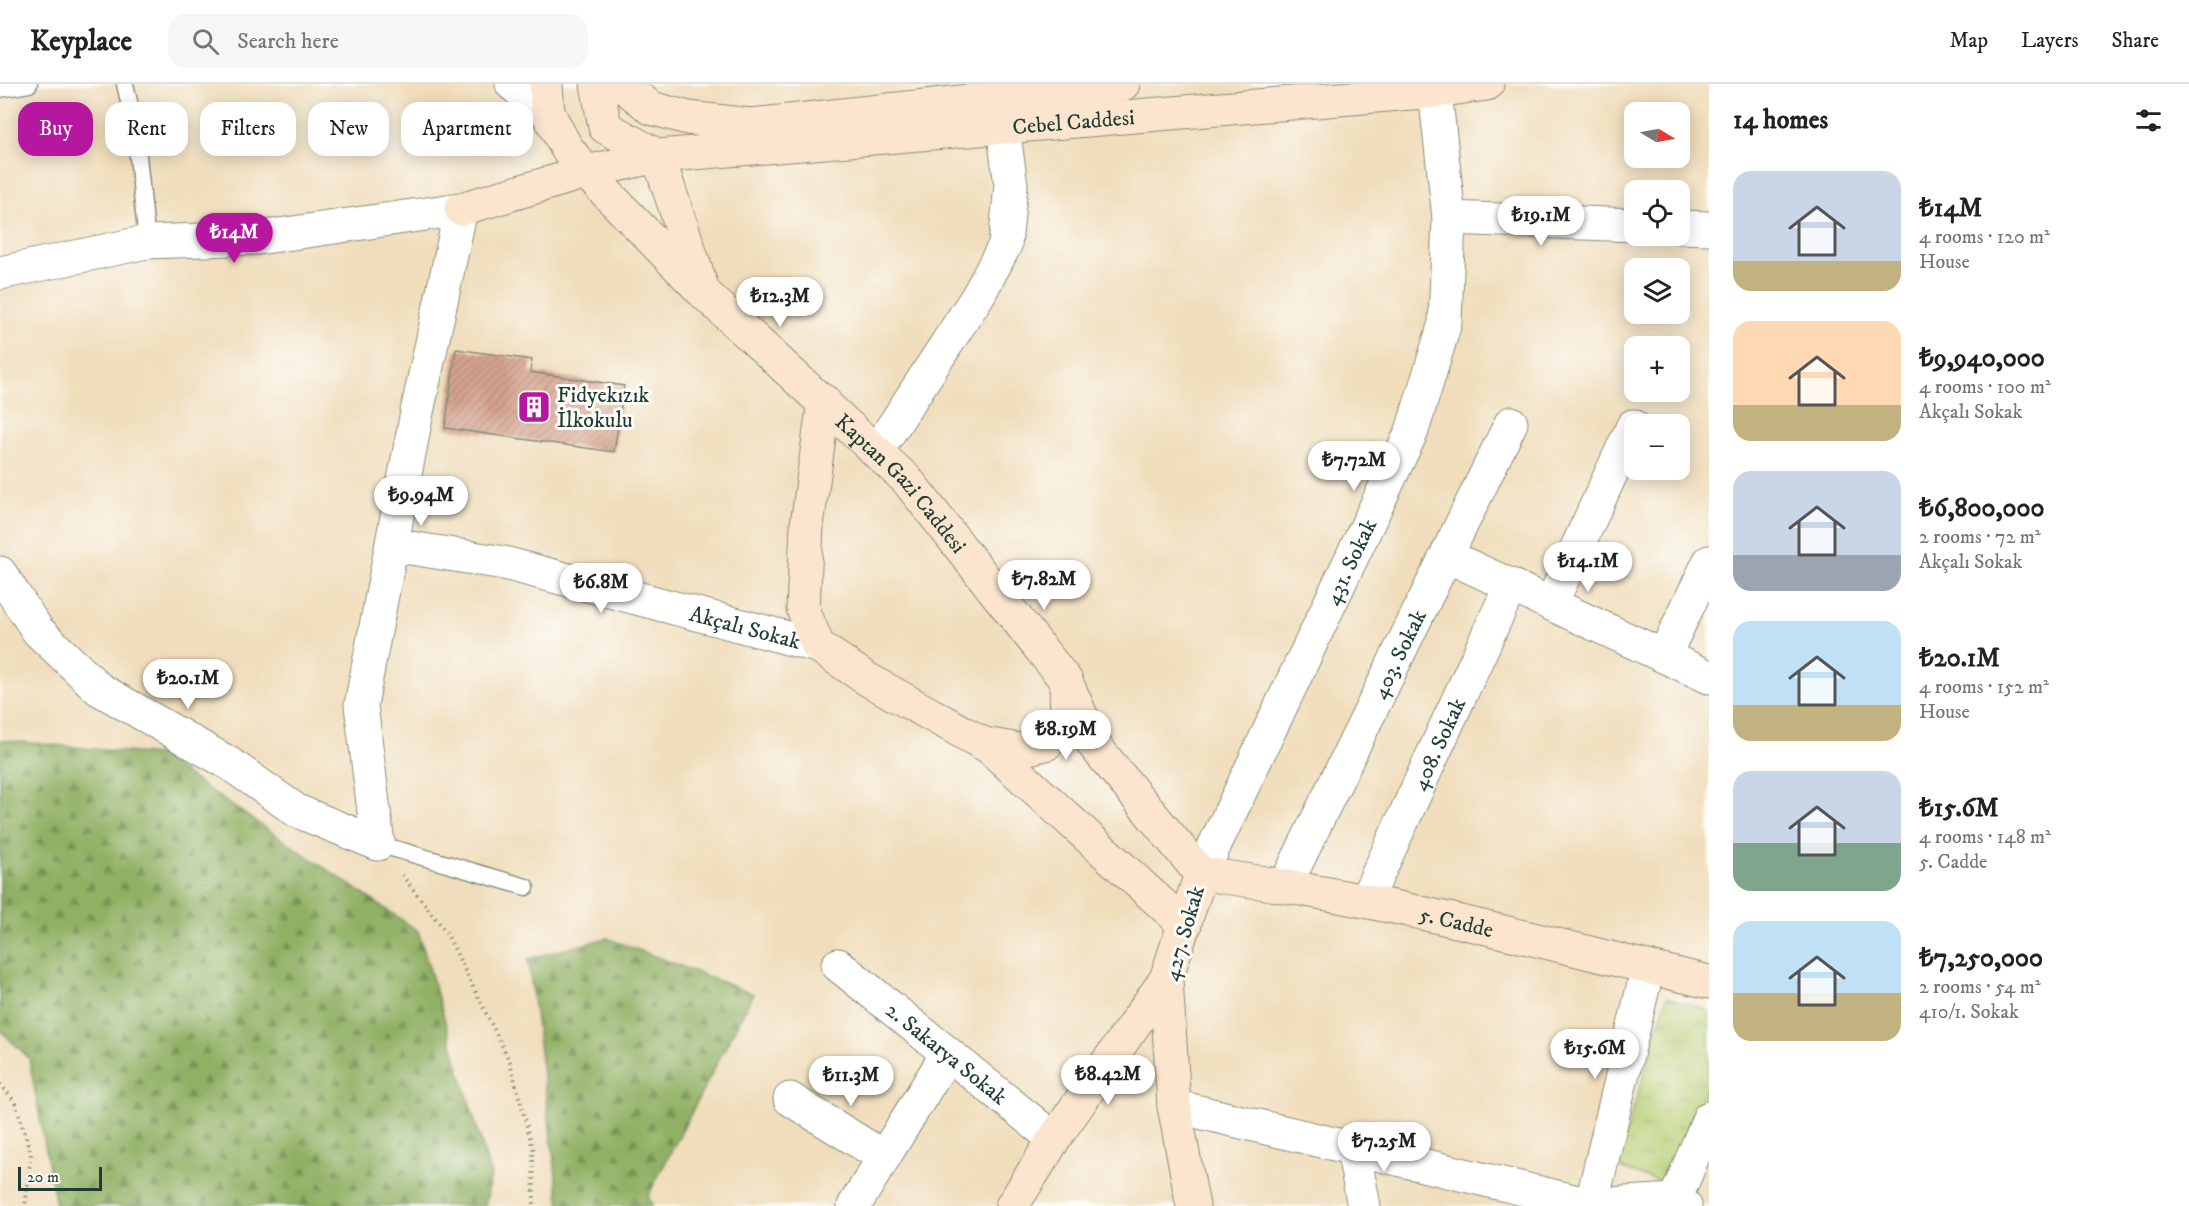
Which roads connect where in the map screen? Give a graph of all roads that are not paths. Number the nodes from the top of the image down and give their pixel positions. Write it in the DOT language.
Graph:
graph roads {
  1 [pos="29,84"];
  2 [pos="125,84"];
  3 [pos="512,84"];
  4 [pos="563,84"];
  5 [pos="597,84"];
  6 [pos="621,84"];
  7 [pos="1123,84"];
  8 [pos="1487,84"];
  9 [pos="1074,87"];
  10 [pos="0,89"];
  11 [pos="1435,91"];
  12 [pos="547,99"];
  13 [pos="1003,128"];
  14 [pos="658,156"];
  15 [pos="586,172"];
  16 [pos="461,209"];
  17 [pos="1449,218"];
  18 [pos="1624,225"];
  19 [pos="1690,227"];
  20 [pos="1709,228"];
  21 [pos="147,242"];
  22 [pos="0,273"];
  23 [pos="703,292"];
  24 [pos="824,401"];
  25 [pos="1511,423"];
  26 [pos="1624,446"];
  27 [pos="877,451"];
  28 [pos="392,545"];
  29 [pos="1446,556"];
  30 [pos="1709,562"];
  31 [pos="0,573"];
  32 [pos="1511,585"];
  33 [pos="1551,604"];
  34 [pos="818,646"];
  35 [pos="1664,656"];
  36 [pos="1709,676"];
  37 [pos="1066,681"];
  38 [pos="984,744"];
  39 [pos="378,844"];
  40 [pos="1201,874"];
  41 [pos="1286,885"];
  42 [pos="526,887"];
  43 [pos="1366,900"];
  44 [pos="1185,925"];
  45 [pos="838,965"];
  46 [pos="1648,968"];
  47 [pos="1166,979"];
  48 [pos="1709,982"];
  49 [pos="947,1054"];
  50 [pos="790,1099"];
  51 [pos="1174,1106"];
  52 [pos="1709,1118"];
  53 [pos="1054,1139"];
  54 [pos="1353,1149"];
  55 [pos="884,1158"];
  56 [pos="1680,1203"];
  57 [pos="1591,1205"];
  58 [pos="854,1206"];
  59 [pos="1012,1206"];
  60 [pos="1193,1206"];
  61 [pos="1364,1206"];
  1 -- 10 [label="lane"];
  2 -- 21 [label="lane"];
  3 -- 12 [label="street"];
  4 -- 12 [label="main road"];
  5 -- 14 [label="main road"];
  6 -- 9 [label="main road, Cebel Caddesi"];
  7 -- 9 [label="main road, Cebel Caddesi"];
  8 -- 11 [label="main road, Cebel Caddesi"];
  11 -- 13 [label="main road, Cebel Caddesi"];
  11 -- 17 [label="street, 431. Sokak"];
  12 -- 15 [label="main road, Kaptan Gazi Caddesi"];
  13 -- 14 [label="main road, Cebel Caddesi"];
  13 -- 27 [label="street"];
  14 -- 15 [label="main road, Cebel Caddesi"];
  14 -- 23 [label="main road"];
  15 -- 16 [label="main road, Cebel Caddesi"];
  15 -- 23 [label="main road, Kaptan Gazi Caddesi"];
  16 -- 21 [label="street"];
  16 -- 28 [label="street"];
  17 -- 18 [label="street"];
  17 -- 40 [label="street, 431. Sokak"];
  19 -- 20 [label="street"];
  21 -- 22 [label="street"];
  23 -- 24 [label="main road, Kaptan Gazi Caddesi"];
  24 -- 27 [label="main road, Kaptan Gazi Caddesi"];
  24 -- 34 [label="main road, Kaptan Gazi Caddesi"];
  25 -- 29 [label="street, 403. Sokak"];
  26 -- 33 [label="street"];
  27 -- 37 [label="main road, Kaptan Gazi Caddesi"];
  28 -- 34 [label="street, Akçalı Sokak"];
  28 -- 39 [label="street"];
  29 -- 32 [label="street"];
  29 -- 41 [label="street, 403. Sokak"];
  30 -- 35 [label="street"];
  31 -- 39 [label="street"];
  32 -- 33 [label="street"];
  32 -- 43 [label="street, 408. Sokak"];
  33 -- 35 [label="street"];
  34 -- 38 [label="main road"];
  35 -- 36 [label="street"];
  37 -- 38 [label="main road"];
  37 -- 40 [label="main road, Kaptan Gazi Caddesi"];
  38 -- 44 [label="main road"];
  39 -- 42 [label="lane"];
  40 -- 41 [label="main road, 5. Cadde"];
  40 -- 44 [label="main road, 427. Sokak"];
  41 -- 43 [label="main road, 5. Cadde"];
  43 -- 46 [label="main road, 5. Cadde"];
  44 -- 47 [label="main road, 427. Sokak"];
  45 -- 49 [label="street, 2. Sakarya Sokak"];
  46 -- 48 [label="main road, 5. Cadde"];
  46 -- 57 [label="street"];
  47 -- 51 [label="main road, 427. Sokak"];
  47 -- 53 [label="main road"];
  49 -- 53 [label="street, 2. Sakarya Sokak"];
  49 -- 55 [label="street"];
  50 -- 55 [label="street"];
  51 -- 54 [label="street"];
  51 -- 60 [label="main road, 427. Sokak"];
  52 -- 56 [label="street"];
  53 -- 59 [label="main road"];
  54 -- 57 [label="street"];
  54 -- 61 [label="street"];
  55 -- 58 [label="street"];
  56 -- 57 [label="street"];
}
